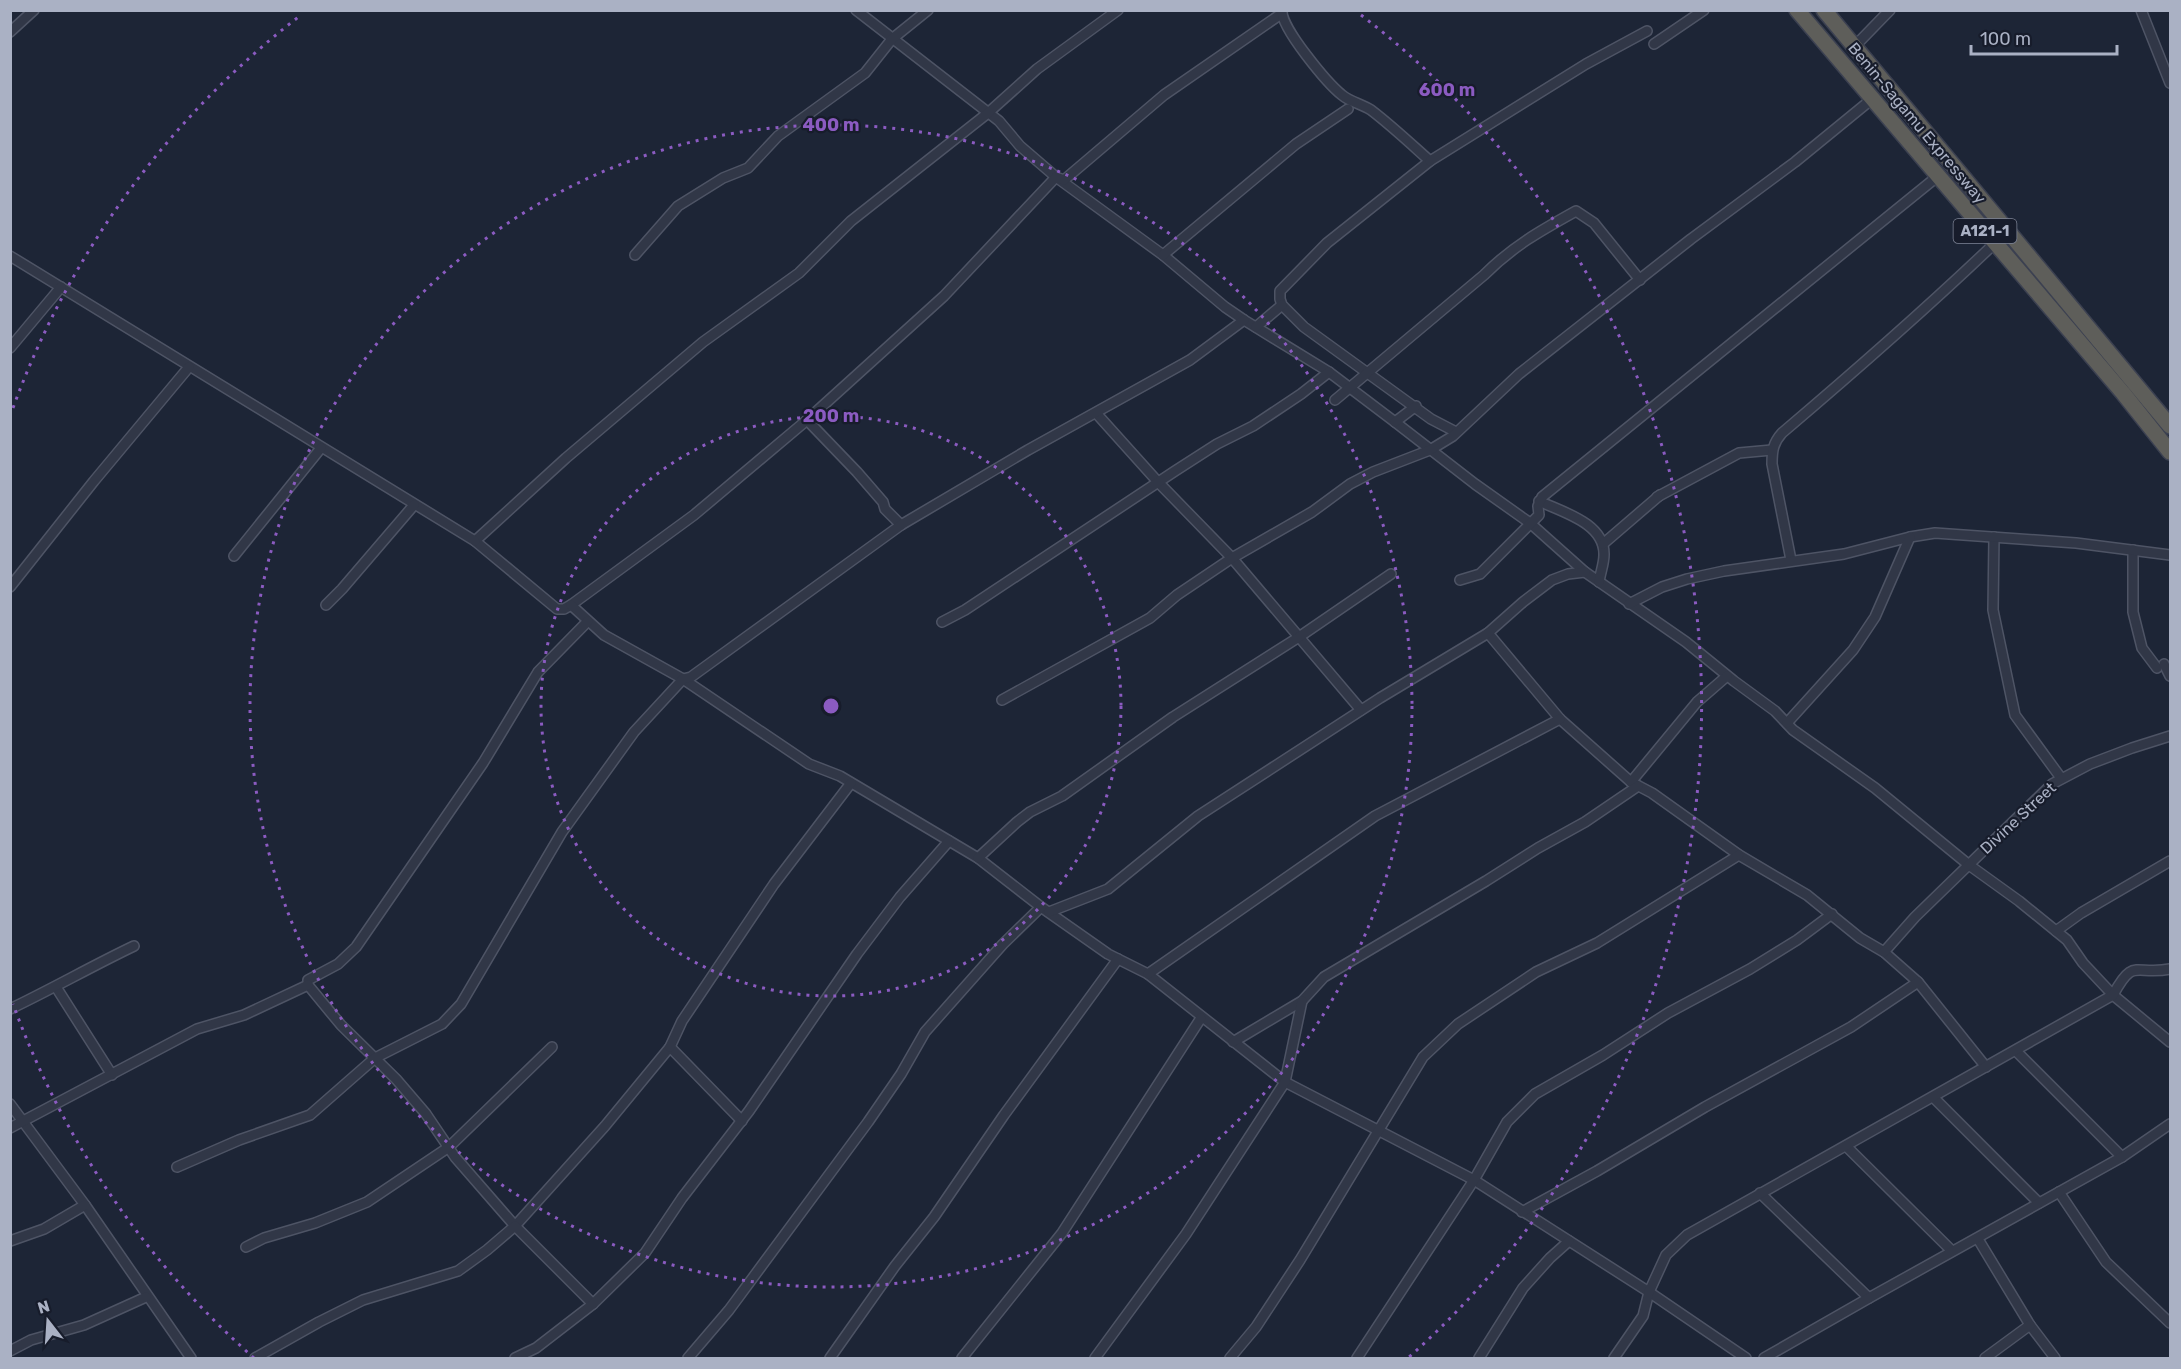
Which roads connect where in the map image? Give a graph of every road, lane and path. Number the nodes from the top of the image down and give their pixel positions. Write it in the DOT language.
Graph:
graph roads {
  1 [pos="34,10"];
  2 [pos="856,10"];
  3 [pos="928,10"];
  4 [pos="1118,10"];
  5 [pos="1704,10"];
  6 [pos="1797,10"];
  7 [pos="1824,10"];
  8 [pos="1890,10"];
  9 [pos="2141,10"];
  10 [pos="1282,12"];
  11 [pos="1647,31"];
  12 [pos="10,32"];
  13 [pos="892,39"];
  14 [pos="1654,44"];
  15 [pos="1855,46"];
  16 [pos="2170,83"];
  17 [pos="1872,99"];
  18 [pos="1348,110"];
  19 [pos="988,113"];
  20 [pos="1431,161"];
  21 [pos="1938,176"];
  22 [pos="1056,177"];
  23 [pos="1995,243"];
  24 [pos="635,255"];
  25 [pos="1163,255"];
  26 [pos="10,256"];
  27 [pos="1469,278"];
  28 [pos="1640,280"];
  29 [pos="61,287"];
  30 [pos="1282,304"];
  31 [pos="1244,321"];
  32 [pos="1256,327"];
  33 [pos="10,348"];
  34 [pos="189,367"];
  35 [pos="1329,372"];
  36 [pos="1366,372"];
  37 [pos="1350,388"];
  38 [pos="1335,400"];
  39 [pos="1416,406"];
  40 [pos="1096,413"];
  41 [pos="807,420"];
  42 [pos="1395,422"];
  43 [pos="2170,426"];
  44 [pos="1456,432"];
  45 [pos="321,448"];
  46 [pos="1431,450"];
  47 [pos="1772,450"];
  48 [pos="2170,452"];
  49 [pos="1675,481"];
  50 [pos="1158,482"];
  51 [pos="1657,497"];
  52 [pos="1539,501"];
  53 [pos="414,505"];
  54 [pos="1551,507"];
  55 [pos="1539,515"];
  56 [pos="1530,523"];
  57 [pos="901,525"];
  58 [pos="1910,537"];
  59 [pos="1994,537"];
  60 [pos="475,541"];
  61 [pos="1603,544"];
  62 [pos="2133,549"];
  63 [pos="2170,555"];
  64 [pos="234,556"];
  65 [pos="1232,558"];
  66 [pos="1791,560"];
  67 [pos="1585,572"];
  68 [pos="1391,574"];
  69 [pos="1460,579"];
  70 [pos="1599,582"];
  71 [pos="10,587"];
  72 [pos="326,604"];
  73 [pos="1629,604"];
  74 [pos="571,605"];
  75 [pos="588,621"];
  76 [pos="942,622"];
  77 [pos="1488,633"];
  78 [pos="1299,637"];
  79 [pos="1727,676"];
  80 [pos="2170,676"];
  81 [pos="683,679"];
  82 [pos="1002,700"];
  83 [pos="1361,710"];
  84 [pos="1560,718"];
  85 [pos="1786,723"];
  86 [pos="2170,736"];
  87 [pos="2061,778"];
  88 [pos="851,783"];
  89 [pos="1635,784"];
  90 [pos="949,841"];
  91 [pos="1739,855"];
  92 [pos="978,858"];
  93 [pos="2170,861"];
  94 [pos="1969,865"];
  95 [pos="1045,909"];
  96 [pos="1832,914"];
  97 [pos="2056,931"];
  98 [pos="134,946"];
  99 [pos="1884,952"];
  100 [pos="1118,959"];
  101 [pos="2170,969"];
  102 [pos="1148,974"];
  103 [pos="1918,982"];
  104 [pos="308,985"];
  105 [pos="56,987"];
  106 [pos="2113,995"];
  107 [pos="1302,1001"];
  108 [pos="10,1009"];
  109 [pos="1201,1018"];
  110 [pos="1233,1042"];
  111 [pos="2170,1042"];
  112 [pos="552,1047"];
  113 [pos="670,1047"];
  114 [pos="2016,1051"];
  115 [pos="375,1058"];
  116 [pos="1986,1067"];
  117 [pos="112,1076"];
  118 [pos="1285,1082"];
  119 [pos="1933,1097"];
  120 [pos="10,1104"];
  121 [pos="24,1121"];
  122 [pos="741,1121"];
  123 [pos="2170,1124"];
  124 [pos="10,1128"];
  125 [pos="1380,1131"];
  126 [pos="1846,1146"];
  127 [pos="448,1147"];
  128 [pos="2122,1157"];
  129 [pos="177,1167"];
  130 [pos="1473,1180"];
  131 [pos="2059,1192"];
  132 [pos="1760,1193"];
  133 [pos="2039,1203"];
  134 [pos="85,1206"];
  135 [pos="1522,1212"];
  136 [pos="515,1226"];
  137 [pos="1978,1239"];
  138 [pos="10,1241"];
  139 [pos="1569,1241"];
  140 [pos="246,1246"];
  141 [pos="1952,1251"];
  142 [pos="1649,1292"];
  143 [pos="146,1297"];
  144 [pos="1869,1298"];
  145 [pos="594,1304"];
  146 [pos="2170,1323"];
  147 [pos="2030,1325"];
  148 [pos="10,1351"];
  149 [pos="190,1359"];
  150 [pos="255,1359"];
  151 [pos="515,1359"];
  152 [pos="688,1359"];
  153 [pos="830,1359"];
  154 [pos="962,1359"];
  155 [pos="1095,1359"];
  156 [pos="1230,1359"];
  157 [pos="1358,1359"];
  158 [pos="1479,1359"];
  159 [pos="1614,1359"];
  160 [pos="1746,1359"];
  161 [pos="1764,1359"];
  162 [pos="1985,1359"];
  163 [pos="2055,1359"];
  1 -- 12 [label="street"];
  2 -- 13 [label="street"];
  3 -- 13 [label="street"];
  4 -- 19 [label="street"];
  5 -- 14 [label="street"];
  6 -- 17 [label="highway, Benin-Sagamu Expressway / A121-1"];
  7 -- 15 [label="highway, A121-1"];
  8 -- 15 [label="street"];
  9 -- 16 [label="street"];
  10 -- 20 [label="street"];
  10 -- 22 [label="street"];
  11 -- 20 [label="street"];
  13 -- 19 [label="street"];
  13 -- 24 [label="street"];
  15 -- 43 [label="highway, A121-1"];
  17 -- 21 [label="highway, Benin-Sagamu Expressway / A121-1"];
  17 -- 28 [label="street"];
  18 -- 25 [label="street"];
  19 -- 22 [label="street"];
  19 -- 60 [label="street"];
  20 -- 30 [label="street"];
  21 -- 23 [label="highway, Benin-Sagamu Expressway / A121-1"];
  21 -- 52 [label="street"];
  22 -- 25 [label="street"];
  22 -- 41 [label="street"];
  23 -- 47 [label="street"];
  23 -- 48 [label="highway, Benin-Sagamu Expressway / A121-1"];
  25 -- 31 [label="street"];
  26 -- 29 [label="street"];
  27 -- 38 [label="street"];
  28 -- 38 [label="street"];
  28 -- 44 [label="street"];
  29 -- 33 [label="street"];
  29 -- 34 [label="street"];
  30 -- 32 [label="street"];
  30 -- 36 [label="street"];
  31 -- 32 [label="street"];
  31 -- 40 [label="street"];
  32 -- 35 [label="street"];
  34 -- 45 [label="street"];
  34 -- 71 [label="street"];
  35 -- 37 [label="street"];
  35 -- 50 [label="street"];
  36 -- 37 [label="street"];
  36 -- 38 [label="street"];
  36 -- 39 [label="street"];
  37 -- 42 [label="street"];
  39 -- 42 [label="street"];
  39 -- 44 [label="street"];
  40 -- 50 [label="street"];
  40 -- 57 [label="street"];
  41 -- 57 [label="street"];
  41 -- 74 [label="street"];
  42 -- 46 [label="street"];
  44 -- 46 [label="street"];
  45 -- 53 [label="street"];
  45 -- 64 [label="street"];
  46 -- 56 [label="street"];
  46 -- 65 [label="street"];
  47 -- 51 [label="street"];
  47 -- 66 [label="street"];
  49 -- 51 [label="street"];
  50 -- 65 [label="street"];
  50 -- 76 [label="street"];
  51 -- 61 [label="street"];
  52 -- 54 [label="street"];
  52 -- 55 [label="street"];
  53 -- 60 [label="street"];
  53 -- 72 [label="street"];
  54 -- 55 [label="street"];
  54 -- 61 [label="street"];
  55 -- 56 [label="street"];
  56 -- 67 [label="street"];
  56 -- 69 [label="street"];
  57 -- 81 [label="street"];
  58 -- 59 [label="street"];
  58 -- 66 [label="street"];
  58 -- 85 [label="street"];
  59 -- 62 [label="street"];
  59 -- 87 [label="street"];
  60 -- 74 [label="street"];
  61 -- 70 [label="street"];
  62 -- 63 [label="street"];
  62 -- 80 [label="street"];
  65 -- 78 [label="street"];
  65 -- 82 [label="street"];
  66 -- 73 [label="street"];
  67 -- 70 [label="street"];
  67 -- 77 [label="street"];
  68 -- 78 [label="street"];
  70 -- 73 [label="street"];
  73 -- 79 [label="street"];
  74 -- 75 [label="street"];
  75 -- 81 [label="street"];
  75 -- 104 [label="street"];
  77 -- 83 [label="street"];
  77 -- 84 [label="street"];
  78 -- 83 [label="street"];
  78 -- 92 [label="street"];
  79 -- 85 [label="street"];
  79 -- 89 [label="street"];
  81 -- 88 [label="street"];
  81 -- 115 [label="street"];
  83 -- 95 [label="street"];
  84 -- 89 [label="street"];
  84 -- 102 [label="street"];
  85 -- 94 [label="street"];
  86 -- 87 [label="street, Divine Street"];
  87 -- 94 [label="street, Divine Street"];
  88 -- 90 [label="street"];
  88 -- 113 [label="street"];
  89 -- 91 [label="street"];
  89 -- 107 [label="street"];
  90 -- 92 [label="street"];
  90 -- 122 [label="street"];
  91 -- 96 [label="street"];
  91 -- 125 [label="street"];
  92 -- 95 [label="street"];
  93 -- 97 [label="street"];
  94 -- 97 [label="street"];
  94 -- 99 [label="street, Divine Street"];
  95 -- 100 [label="street"];
  95 -- 152 [label="street"];
  96 -- 99 [label="street"];
  96 -- 130 [label="street"];
  97 -- 106 [label="street"];
  98 -- 105 [label="street"];
  99 -- 103 [label="street"];
  100 -- 102 [label="street"];
  100 -- 153 [label="street"];
  101 -- 106 [label="street"];
  102 -- 109 [label="street"];
  103 -- 116 [label="street"];
  103 -- 135 [label="street"];
  104 -- 115 [label="street"];
  104 -- 117 [label="street"];
  105 -- 108 [label="street"];
  105 -- 117 [label="street"];
  106 -- 111 [label="street"];
  106 -- 114 [label="street"];
  107 -- 110 [label="street"];
  107 -- 118 [label="street"];
  109 -- 110 [label="street"];
  109 -- 154 [label="street"];
  110 -- 118 [label="street"];
  112 -- 127 [label="street"];
  113 -- 122 [label="street"];
  113 -- 136 [label="street"];
  114 -- 116 [label="street"];
  114 -- 128 [label="street"];
  115 -- 127 [label="street"];
  115 -- 129 [label="street"];
  116 -- 119 [label="street"];
  117 -- 121 [label="street"];
  118 -- 125 [label="street"];
  118 -- 155 [label="street"];
  119 -- 126 [label="street"];
  119 -- 133 [label="street"];
  120 -- 121 [label="street"];
  121 -- 124 [label="street"];
  121 -- 134 [label="street"];
  122 -- 145 [label="street"];
  123 -- 128 [label="street"];
  125 -- 130 [label="street"];
  125 -- 156 [label="street"];
  126 -- 132 [label="street"];
  126 -- 141 [label="street"];
  127 -- 136 [label="street"];
  127 -- 140 [label="street"];
  128 -- 131 [label="street"];
  130 -- 135 [label="street"];
  130 -- 157 [label="street"];
  131 -- 133 [label="street"];
  131 -- 146 [label="street"];
  132 -- 142 [label="street"];
  132 -- 144 [label="street"];
  133 -- 137 [label="street"];
  134 -- 138 [label="street"];
  134 -- 143 [label="street"];
  135 -- 139 [label="street"];
  136 -- 145 [label="street"];
  136 -- 150 [label="street"];
  137 -- 141 [label="street"];
  137 -- 147 [label="street"];
  139 -- 142 [label="street"];
  139 -- 158 [label="street"];
  141 -- 144 [label="street"];
  142 -- 159 [label="street"];
  142 -- 160 [label="street"];
  143 -- 148 [label="street"];
  143 -- 149 [label="street"];
  144 -- 161 [label="street"];
  145 -- 151 [label="street"];
  147 -- 162 [label="street"];
  147 -- 163 [label="street"];
}
